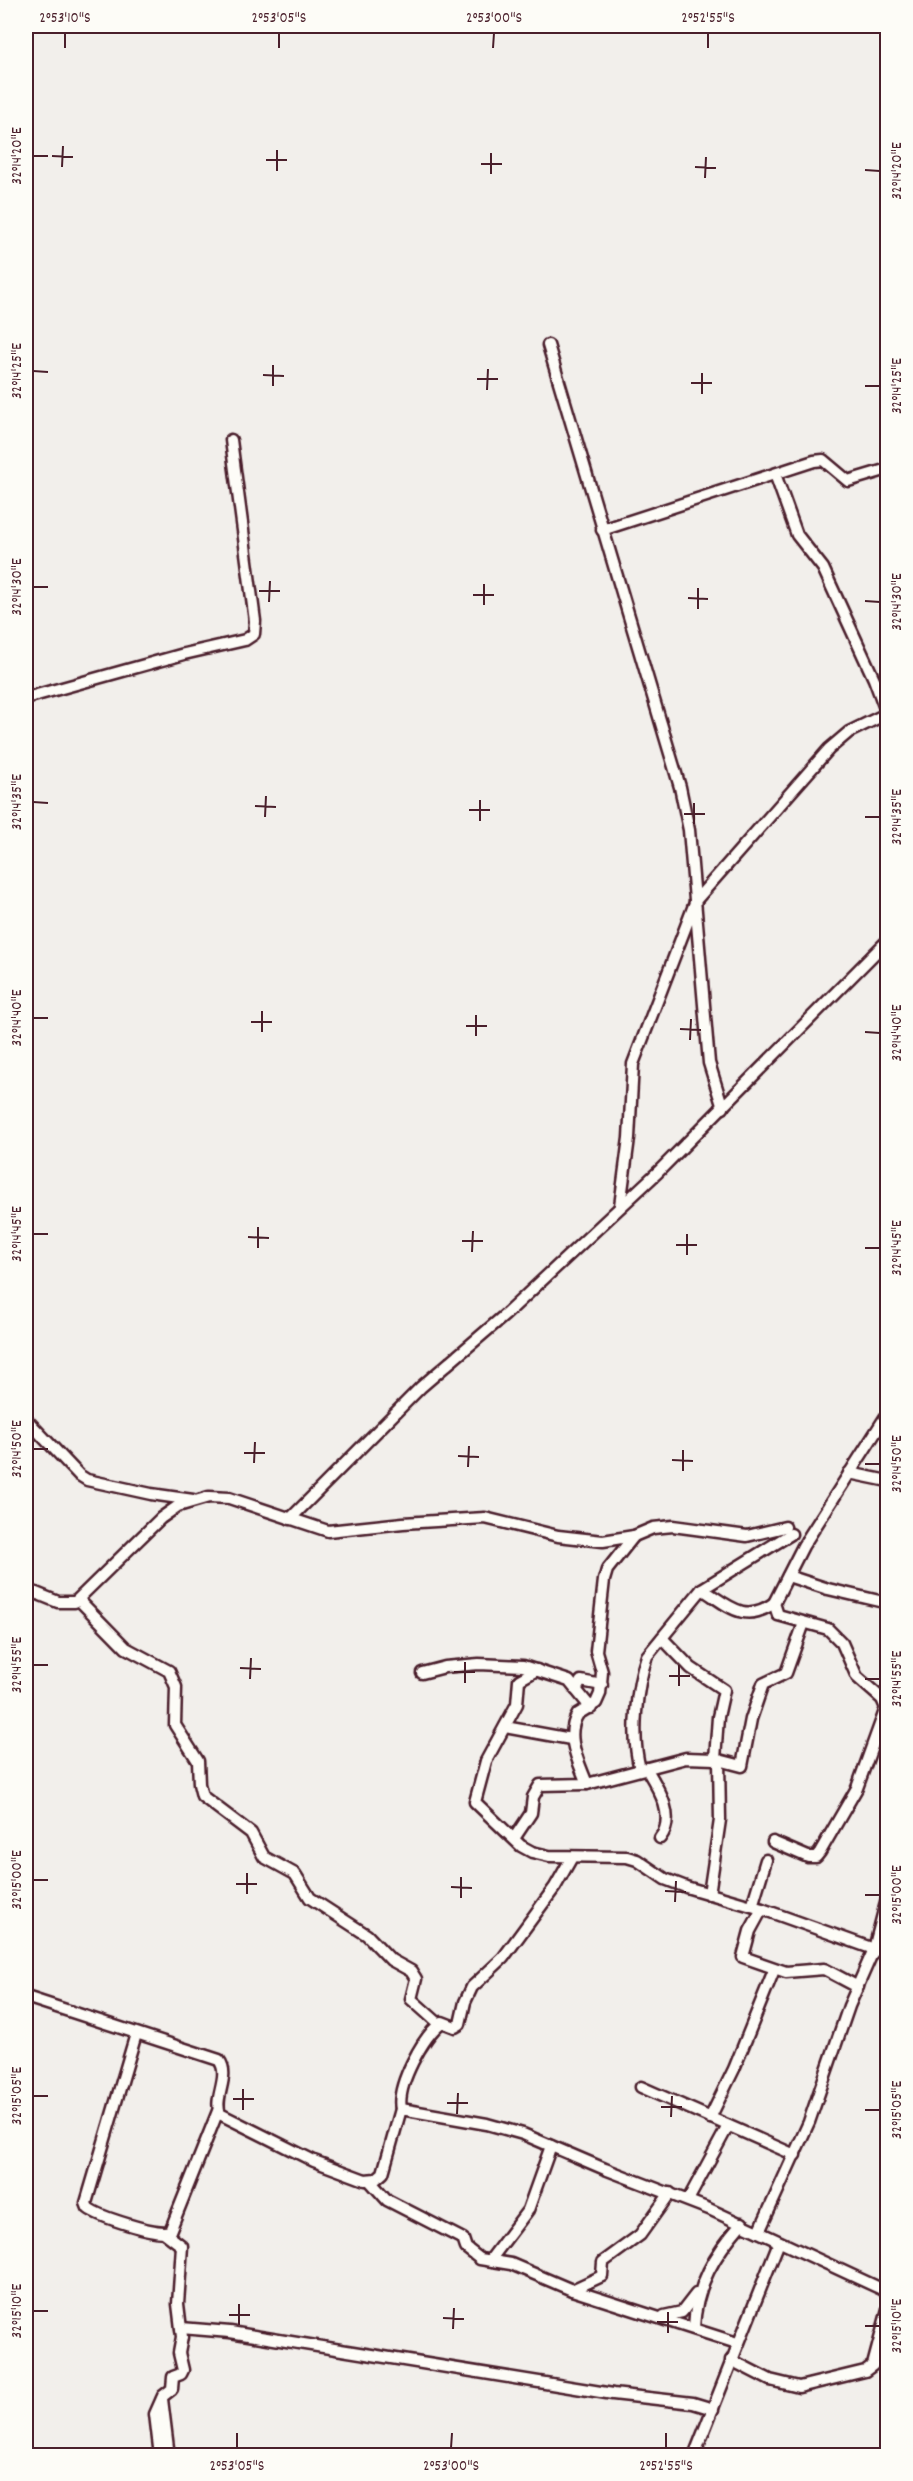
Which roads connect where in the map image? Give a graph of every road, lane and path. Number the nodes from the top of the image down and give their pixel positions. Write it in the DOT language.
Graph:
graph roads {
  1 [pos="548,345"];
  2 [pos="231,441"];
  3 [pos="888,469"];
  4 [pos="775,474"];
  5 [pos="602,530"];
  6 [pos="26,698"];
  7 [pos="887,713"];
  8 [pos="696,900"];
  9 [pos="888,940"];
  10 [pos="723,1108"];
  11 [pos="620,1206"];
  12 [pos="888,1413"];
  13 [pos="26,1419"];
  14 [pos="849,1473"];
  15 [pos="888,1481"];
  16 [pos="196,1500"];
  17 [pos="290,1519"];
  18 [pos="634,1536"];
  19 [pos="788,1576"];
  20 [pos="26,1589"];
  21 [pos="702,1589"];
  22 [pos="79,1600"];
  23 [pos="774,1603"];
  24 [pos="888,1603"];
  25 [pos="804,1623"];
  26 [pos="662,1638"];
  27 [pos="537,1670"];
  28 [pos="422,1673"];
  29 [pos="602,1685"];
  30 [pos="576,1690"];
  31 [pos="591,1707"];
  32 [pos="505,1727"];
  33 [pos="571,1738"];
  34 [pos="717,1760"];
  35 [pos="643,1768"];
  36 [pos="587,1784"];
  37 [pos="515,1837"];
  38 [pos="660,1838"];
  39 [pos="773,1842"];
  40 [pos="572,1857"];
  41 [pos="766,1860"];
  42 [pos="709,1894"];
  43 [pos="888,1895"];
  44 [pos="757,1907"];
  45 [pos="874,1949"];
  46 [pos="888,1954"];
  47 [pos="774,1970"];
  48 [pos="858,1987"];
  49 [pos="26,1997"];
  50 [pos="439,2024"];
  51 [pos="136,2034"];
  52 [pos="641,2087"];
  53 [pos="401,2109"];
  54 [pos="218,2110"];
  55 [pos="710,2118"];
  56 [pos="728,2126"];
  57 [pos="551,2145"];
  58 [pos="795,2155"];
  59 [pos="370,2181"];
  60 [pos="670,2193"];
  61 [pos="688,2200"];
  62 [pos="742,2223"];
  63 [pos="759,2232"];
  64 [pos="165,2233"];
  65 [pos="779,2242"];
  66 [pos="491,2259"];
  67 [pos="572,2290"];
  68 [pos="698,2291"];
  69 [pos="888,2292"];
  70 [pos="888,2309"];
  71 [pos="660,2316"];
  72 [pos="694,2327"];
  73 [pos="181,2328"];
  74 [pos="737,2343"];
  75 [pos="731,2360"];
  76 [pos="162,2399"];
  77 [pos="713,2409"];
  78 [pos="160,2456"];
  79 [pos="169,2456"];
  80 [pos="694,2456"];
  1 -- 5 [label="street"];
  2 -- 6 [label="street"];
  3 -- 4 [label="street"];
  4 -- 5 [label="street"];
  4 -- 7 [label="street"];
  5 -- 8 [label="street"];
  7 -- 8 [label="street"];
  8 -- 10 [label="street"];
  8 -- 11 [label="street"];
  9 -- 10 [label="street"];
  10 -- 11 [label="street"];
  11 -- 17 [label="street"];
  12 -- 14 [label="street"];
  13 -- 16 [label="street"];
  14 -- 15 [label="street"];
  14 -- 19 [label="street"];
  16 -- 17 [label="street"];
  16 -- 22 [label="street"];
  17 -- 18 [label="street"];
  18 -- 21 [label="street"];
  18 -- 29 [label="street"];
  19 -- 23 [label="street"];
  19 -- 24 [label="street"];
  20 -- 22 [label="street"];
  21 -- 23 [label="street"];
  21 -- 26 [label="street"];
  22 -- 50 [label="street"];
  23 -- 25 [label="street"];
  25 -- 34 [label="street"];
  25 -- 39 [label="street"];
  26 -- 34 [label="street"];
  26 -- 35 [label="street"];
  27 -- 28 [label="street"];
  27 -- 30 [label="street"];
  27 -- 32 [label="street"];
  29 -- 30 [label="street"];
  29 -- 31 [label="street"];
  30 -- 31 [label="street"];
  31 -- 33 [label="street"];
  32 -- 33 [label="street"];
  32 -- 37 [label="street"];
  33 -- 36 [label="street"];
  34 -- 35 [label="street"];
  34 -- 42 [label="street"];
  35 -- 36 [label="street"];
  35 -- 38 [label="street"];
  36 -- 37 [label="street"];
  37 -- 40 [label="street"];
  40 -- 42 [label="street"];
  40 -- 50 [label="street"];
  41 -- 44 [label="street"];
  42 -- 44 [label="street"];
  43 -- 45 [label="street"];
  44 -- 45 [label="street"];
  44 -- 47 [label="street"];
  45 -- 46 [label="street"];
  45 -- 48 [label="street"];
  47 -- 48 [label="street"];
  47 -- 55 [label="street"];
  48 -- 58 [label="street"];
  49 -- 51 [label="street"];
  50 -- 53 [label="street"];
  51 -- 54 [label="street"];
  51 -- 64 [label="street"];
  52 -- 55 [label="street"];
  53 -- 57 [label="street"];
  53 -- 59 [label="street"];
  54 -- 59 [label="street"];
  54 -- 64 [label="street"];
  55 -- 56 [label="street"];
  56 -- 58 [label="street"];
  56 -- 61 [label="street"];
  57 -- 60 [label="street"];
  57 -- 66 [label="street"];
  58 -- 63 [label="street"];
  59 -- 66 [label="street"];
  60 -- 61 [label="street"];
  60 -- 67 [label="street"];
  61 -- 62 [label="street"];
  62 -- 63 [label="street"];
  62 -- 68 [label="street"];
  63 -- 65 [label="street"];
  64 -- 73 [label="street"];
  65 -- 69 [label="street"];
  65 -- 74 [label="street"];
  66 -- 67 [label="street"];
  67 -- 71 [label="street"];
  68 -- 71 [label="street"];
  68 -- 72 [label="street"];
  70 -- 75 [label="street"];
  71 -- 72 [label="street"];
  72 -- 74 [label="street"];
  73 -- 76 [label="street"];
  73 -- 77 [label="street"];
  74 -- 75 [label="street"];
  75 -- 77 [label="street"];
  76 -- 78 [label="street"];
  76 -- 79 [label="street"];
  77 -- 80 [label="street"];
}
